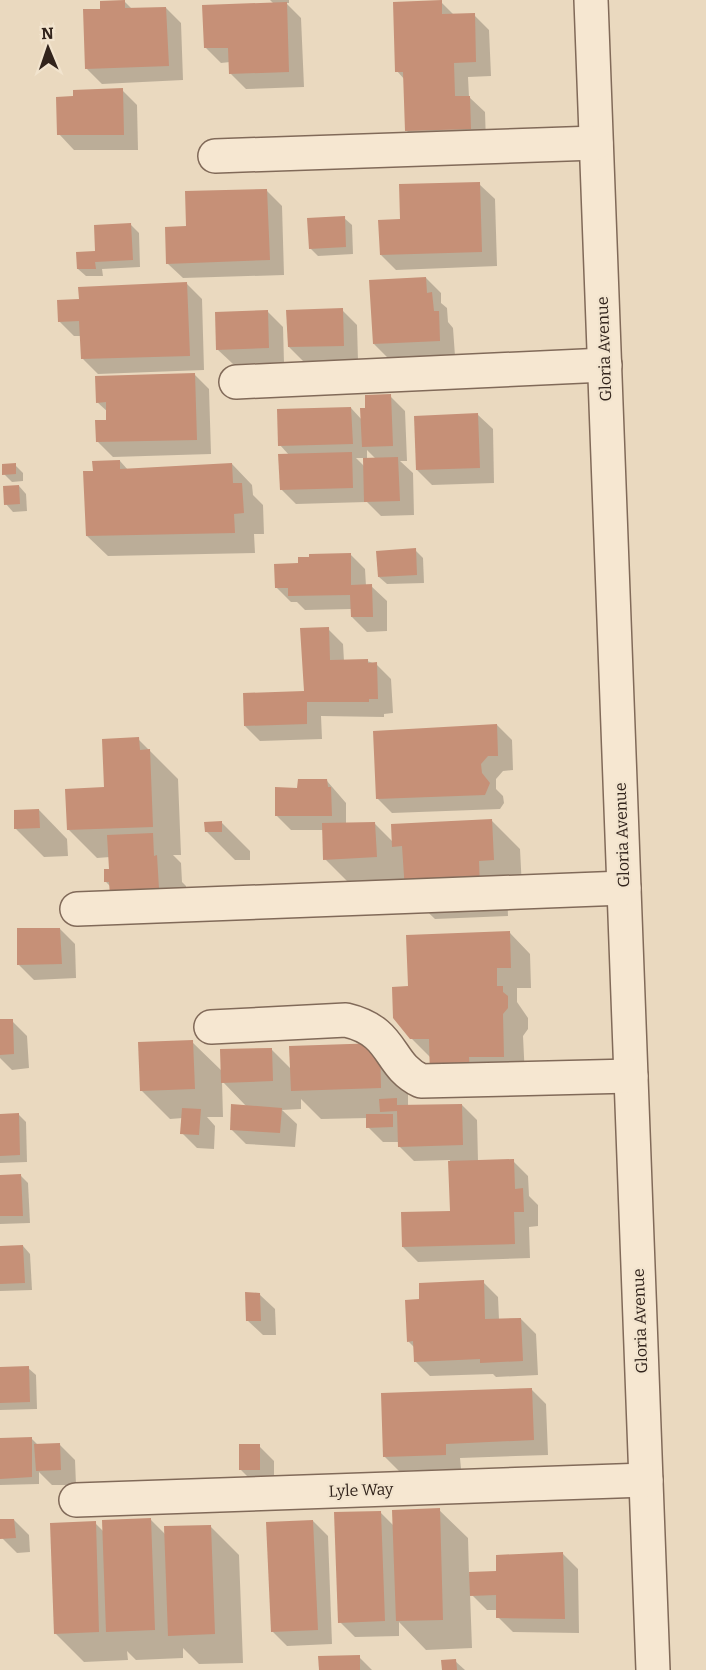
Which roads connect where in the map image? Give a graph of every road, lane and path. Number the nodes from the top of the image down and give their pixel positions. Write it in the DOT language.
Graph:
graph roads {
  1 [pos="591,0"];
  2 [pos="596,142"];
  3 [pos="215,156"];
  4 [pos="605,365"];
  5 [pos="236,382"];
  6 [pos="624,888"];
  7 [pos="77,909"];
  8 [pos="211,1027"];
  9 [pos="631,1076"];
  10 [pos="646,1480"];
  11 [pos="76,1500"];
  12 [pos="653,1670"];
  1 -- 2 [label="street, Gloria Avenue"];
  2 -- 3 [label="street"];
  2 -- 4 [label="street, Gloria Avenue"];
  4 -- 5 [label="street"];
  4 -- 6 [label="street, Gloria Avenue"];
  6 -- 7 [label="street"];
  6 -- 9 [label="street, Gloria Avenue"];
  8 -- 9 [label="street"];
  9 -- 10 [label="street, Gloria Avenue"];
  10 -- 11 [label="street, Lyle Way"];
  10 -- 12 [label="street, Gloria Avenue"];
}
